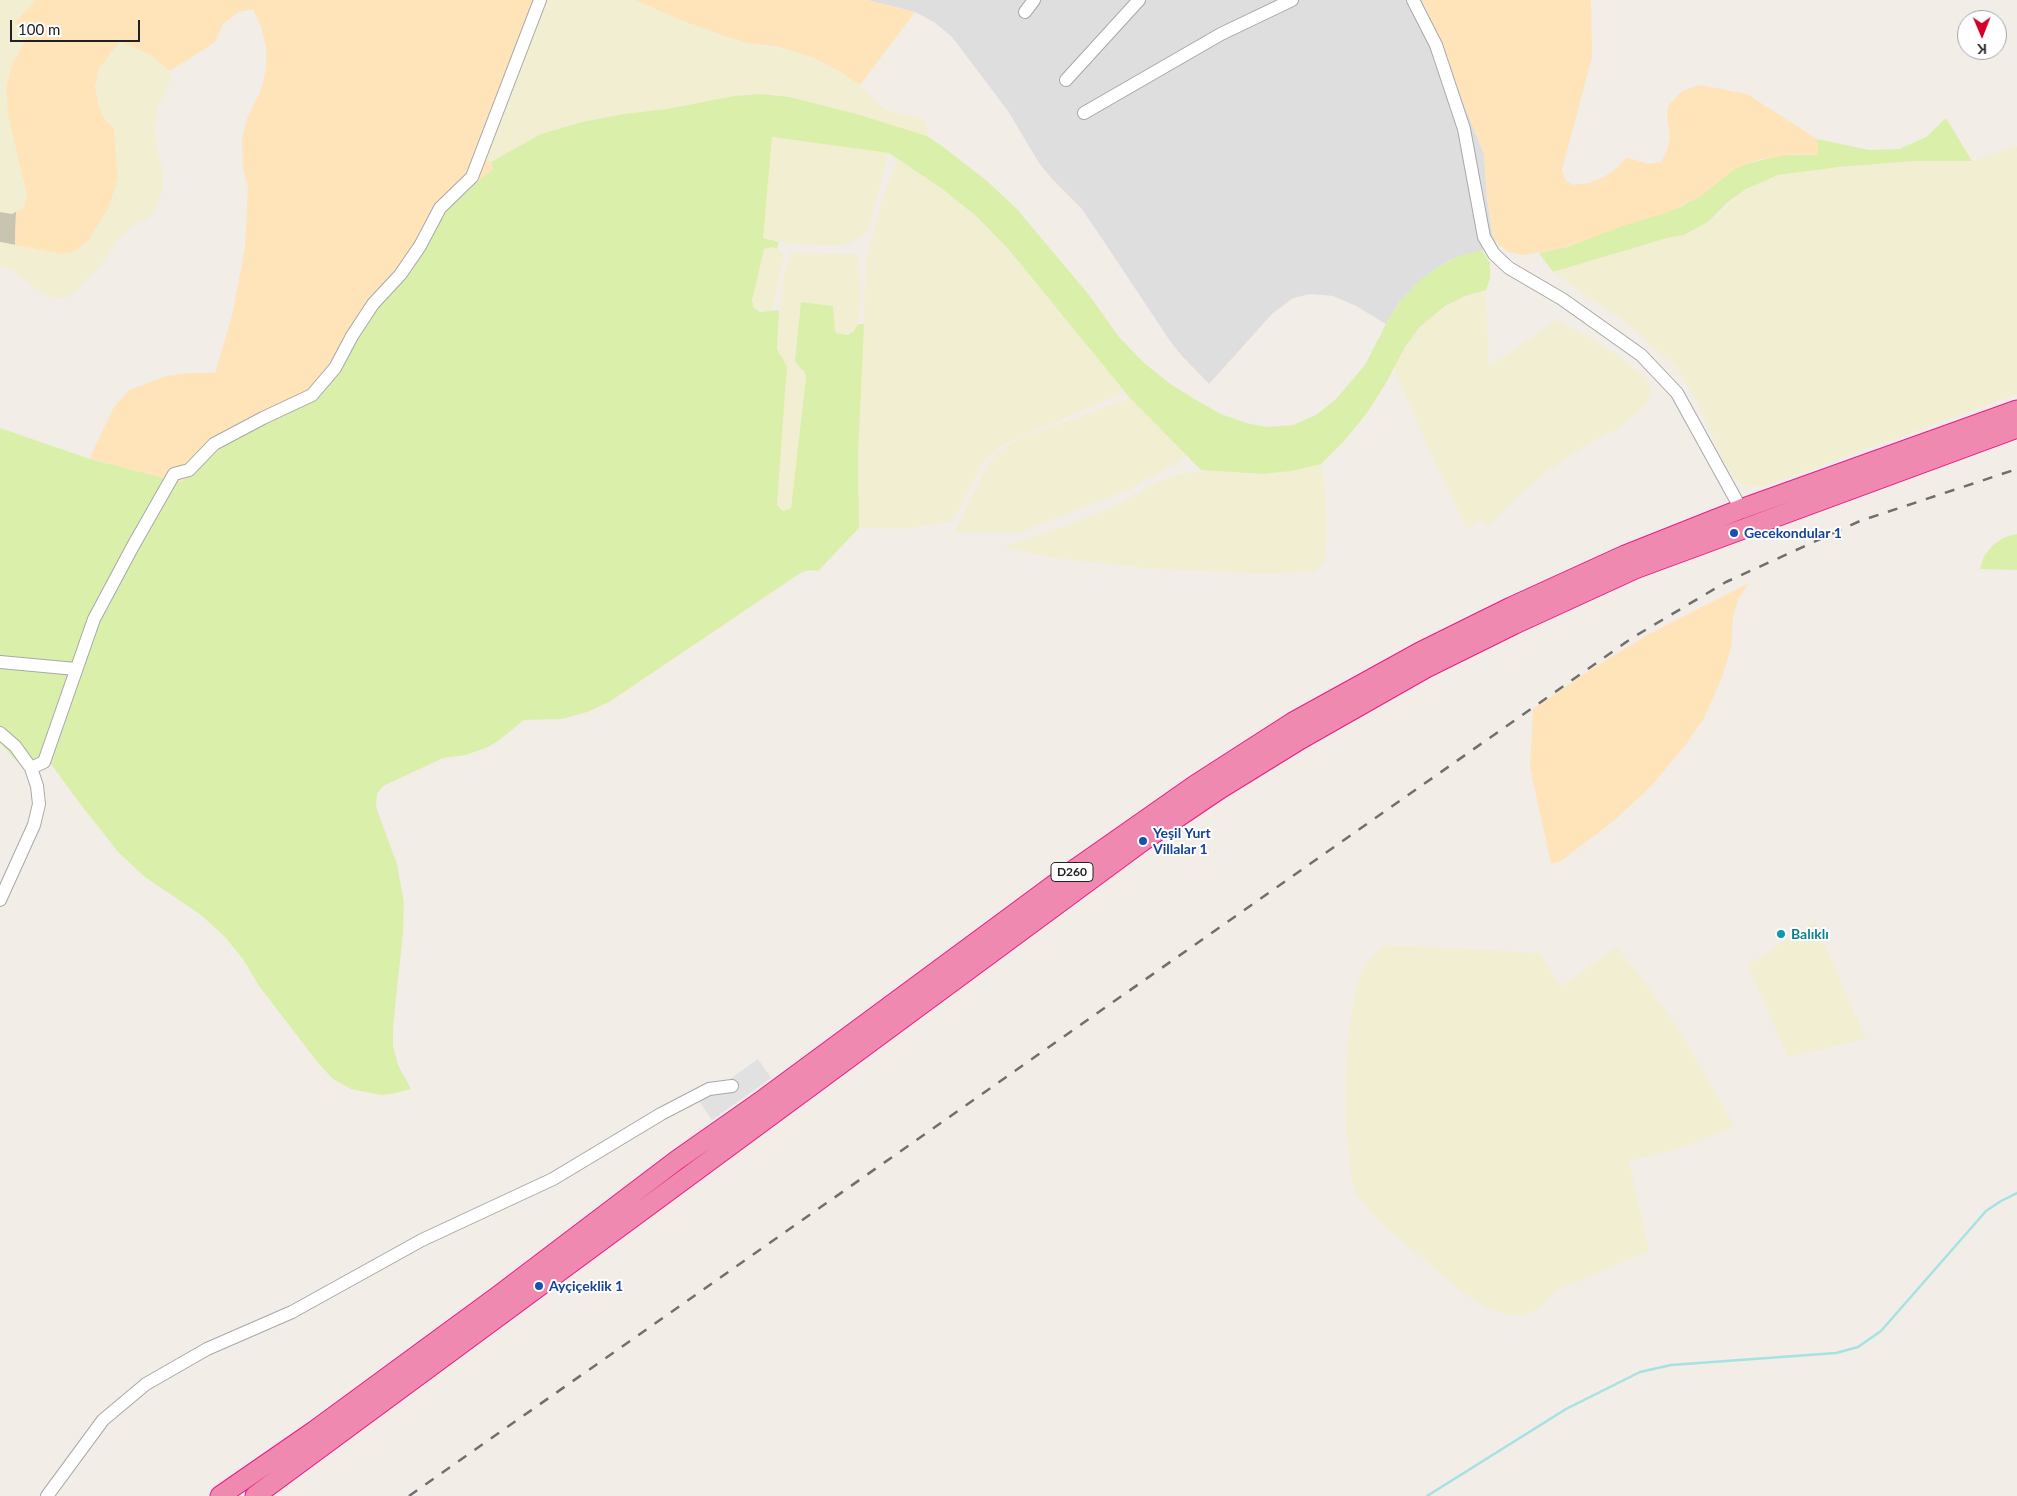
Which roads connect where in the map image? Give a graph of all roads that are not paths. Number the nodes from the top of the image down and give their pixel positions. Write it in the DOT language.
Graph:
graph roads {
  1 [pos="540,0"];
  2 [pos="1034,0"];
  3 [pos="1139,0"];
  4 [pos="1292,0"];
  5 [pos="1413,0"];
  6 [pos="1025,12"];
  7 [pos="1066,80"];
  8 [pos="1084,113"];
  9 [pos="2017,410"];
  10 [pos="2017,428"];
  11 [pos="1741,509"];
  12 [pos="0,662"];
  13 [pos="76,669"];
  14 [pos="0,733"];
  15 [pos="31,768"];
  16 [pos="0,900"];
  17 [pos="732,1086"];
  18 [pos="47,1496"];
  19 [pos="220,1496"];
  20 [pos="255,1496"];
  1 -- 13 [label="street"];
  2 -- 6 [label="street"];
  3 -- 7 [label="street"];
  4 -- 8 [label="street"];
  5 -- 11 [label="street"];
  9 -- 11 [label="highway, D260"];
  10 -- 20 [label="highway, D260"];
  11 -- 19 [label="highway, D260"];
  12 -- 13 [label="street"];
  13 -- 15 [label="street"];
  14 -- 15 [label="street"];
  15 -- 16 [label="street"];
  17 -- 18 [label="street"];
}
